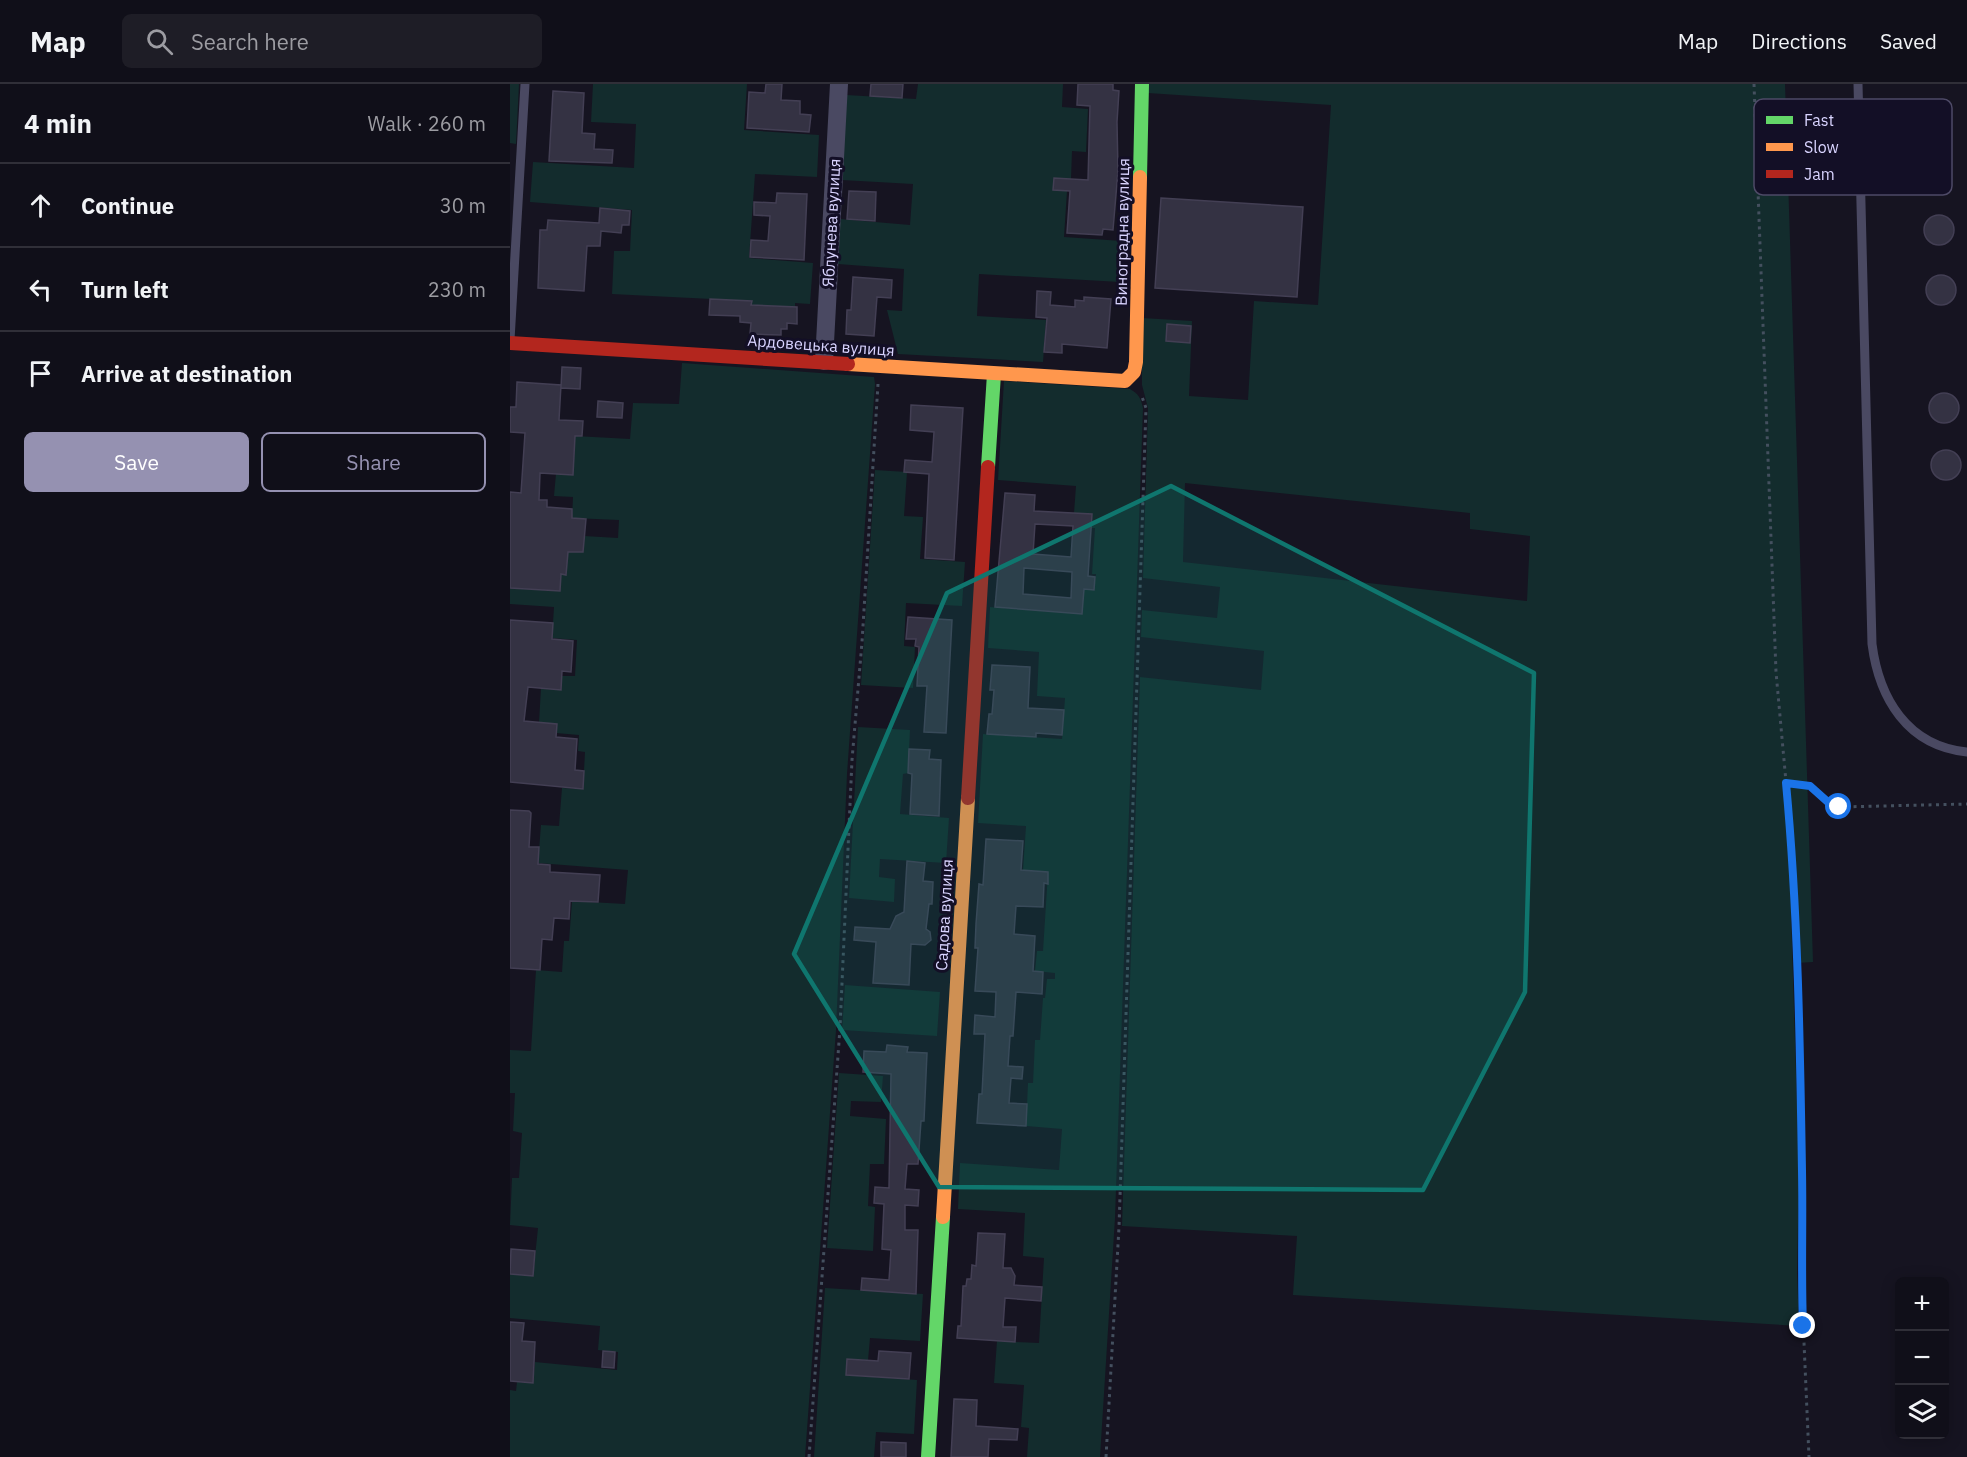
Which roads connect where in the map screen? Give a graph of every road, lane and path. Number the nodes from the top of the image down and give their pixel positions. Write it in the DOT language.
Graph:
graph roads {
  1 [pos="525,84"];
  2 [pos="839,84"];
  3 [pos="1142,84"];
  4 [pos="1754,84"];
  5 [pos="1858,84"];
  6 [pos="1755,99"];
  7 [pos="1858,99"];
  8 [pos="1758,195"];
  9 [pos="1861,195"];
  10 [pos="511,291"];
  11 [pos="510,342"];
  12 [pos="824,361"];
  13 [pos="879,366"];
  14 [pos="994,375"];
  15 [pos="1129,379"];
  16 [pos="1967,752"];
  17 [pos="1786,783"];
  18 [pos="1967,804"];
  19 [pos="809,1457"];
  20 [pos="928,1457"];
  21 [pos="1106,1457"];
  22 [pos="1809,1457"];
  1 -- 10 [label="lane, Ардовецька вулиця"];
  2 -- 12 [label="street, Яблунева вулиця"];
  3 -- 15 [label="street, Виноградна вулиця"];
  4 -- 6 [label="path"];
  5 -- 7 [label="lane"];
  8 -- 17 [label="path"];
  9 -- 16 [label="lane"];
  10 -- 11 [label="lane, Ардовецька вулиця"];
  11 -- 12 [label="street, Ардовецька вулиця"];
  12 -- 13 [label="street, Ардовецька вулиця"];
  13 -- 14 [label="street, Ардовецька вулиця"];
  13 -- 19 [label="path"];
  14 -- 15 [label="street, Ардовецька вулиця"];
  14 -- 20 [label="street, Садова вулиця"];
  15 -- 21 [label="path"];
  17 -- 18 [label="path"];
  17 -- 22 [label="path"];
}
